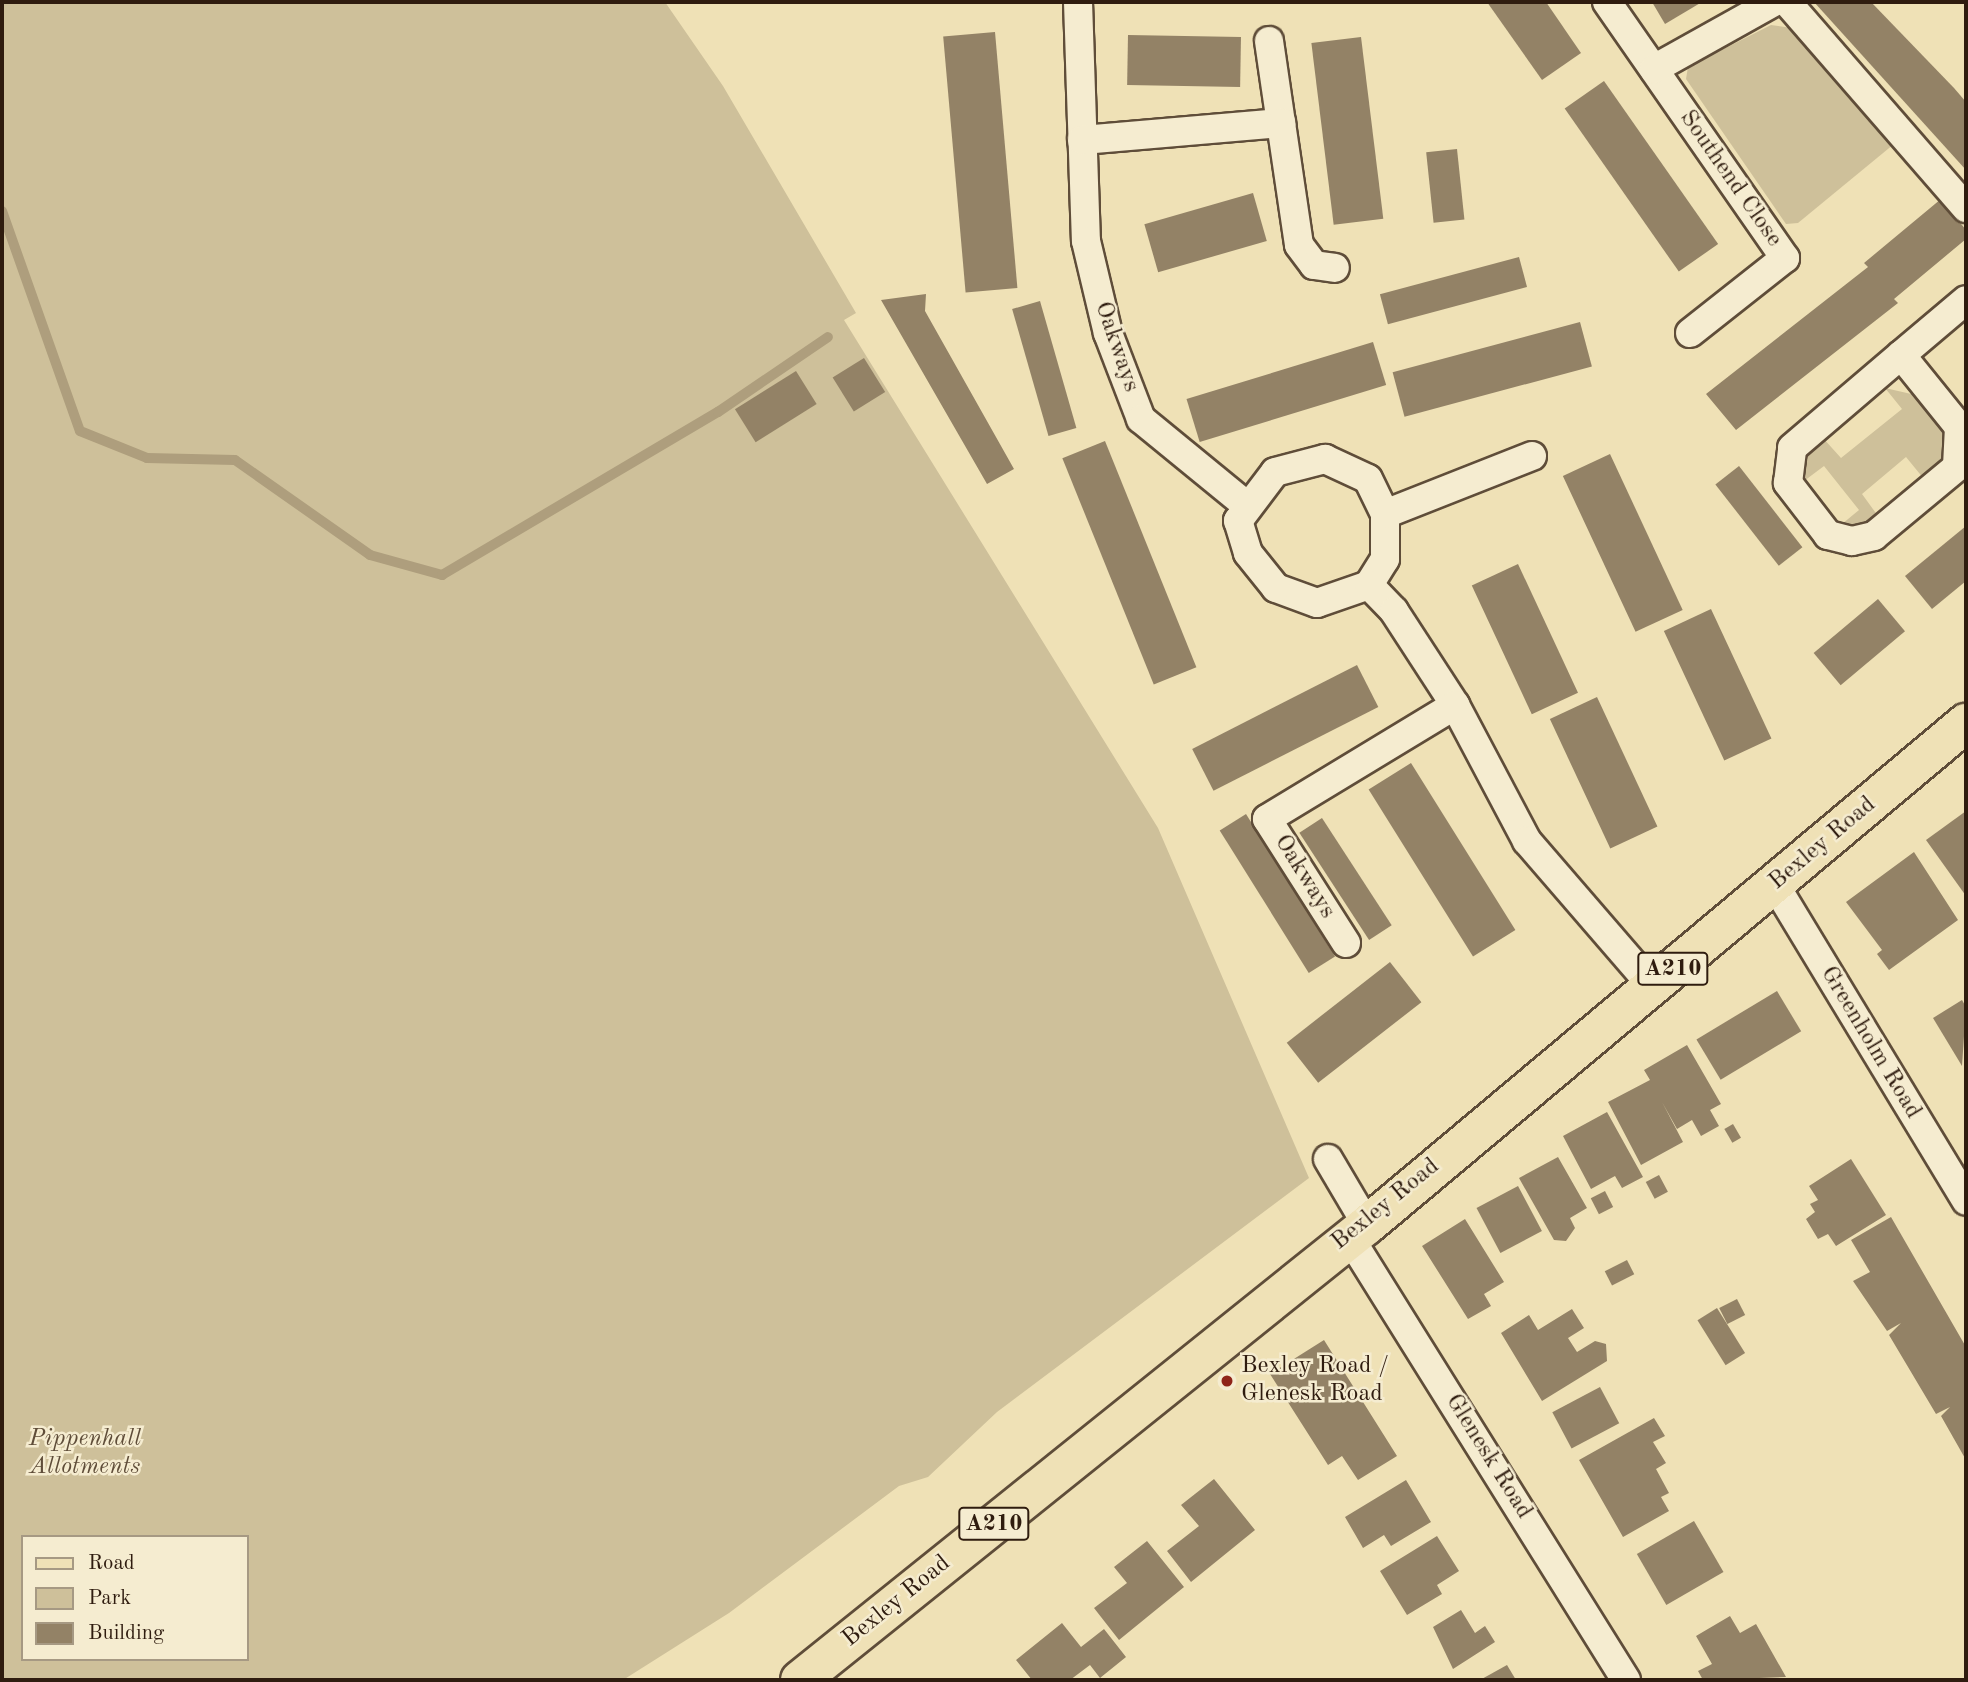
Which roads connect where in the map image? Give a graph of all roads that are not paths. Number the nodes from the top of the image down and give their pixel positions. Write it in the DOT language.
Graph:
graph roads {
  1 [pos="1077,2"];
  2 [pos="1607,2"];
  3 [pos="1774,2"];
  4 [pos="1787,2"];
  5 [pos="1269,41"];
  6 [pos="1654,69"];
  7 [pos="1281,123"];
  8 [pos="1082,141"];
  9 [pos="1966,208"];
  10 [pos="1335,268"];
  11 [pos="1966,300"];
  12 [pos="1690,333"];
  13 [pos="1901,355"];
  14 [pos="1532,456"];
  15 [pos="1245,505"];
  16 [pos="1385,514"];
  17 [pos="1369,585"];
  18 [pos="1455,705"];
  19 [pos="1966,723"];
  20 [pos="1775,885"];
  21 [pos="1346,943"];
  22 [pos="1652,986"];
  23 [pos="1328,1159"];
  24 [pos="1966,1201"];
  25 [pos="1357,1230"];
  26 [pos="800,1680"];
  27 [pos="1626,1680"];
  1 -- 8 [label="street, Oakways"];
  2 -- 6 [label="street, Southend Close"];
  3 -- 6 [label="street"];
  4 -- 9 [label="street"];
  5 -- 7 [label="street"];
  6 -- 12 [label="street, Southend Close"];
  7 -- 8 [label="street"];
  7 -- 10 [label="street"];
  8 -- 15 [label="street, Oakways"];
  11 -- 13 [label="street"];
  13 -- 13 [label="street"];
  14 -- 16 [label="street"];
  15 -- 16 [label="street"];
  15 -- 17 [label="street"];
  16 -- 17 [label="street"];
  17 -- 18 [label="street"];
  18 -- 21 [label="street, Oakways"];
  18 -- 22 [label="street"];
  19 -- 20 [label="main road, Bexley Road / A210"];
  20 -- 22 [label="main road, Bexley Road / A210"];
  20 -- 24 [label="street, Greenholm Road"];
  22 -- 25 [label="main road, Bexley Road / A210"];
  23 -- 25 [label="street, Glenesk Road"];
  25 -- 26 [label="main road, Bexley Road / A210"];
  25 -- 27 [label="street, Glenesk Road"];
}
